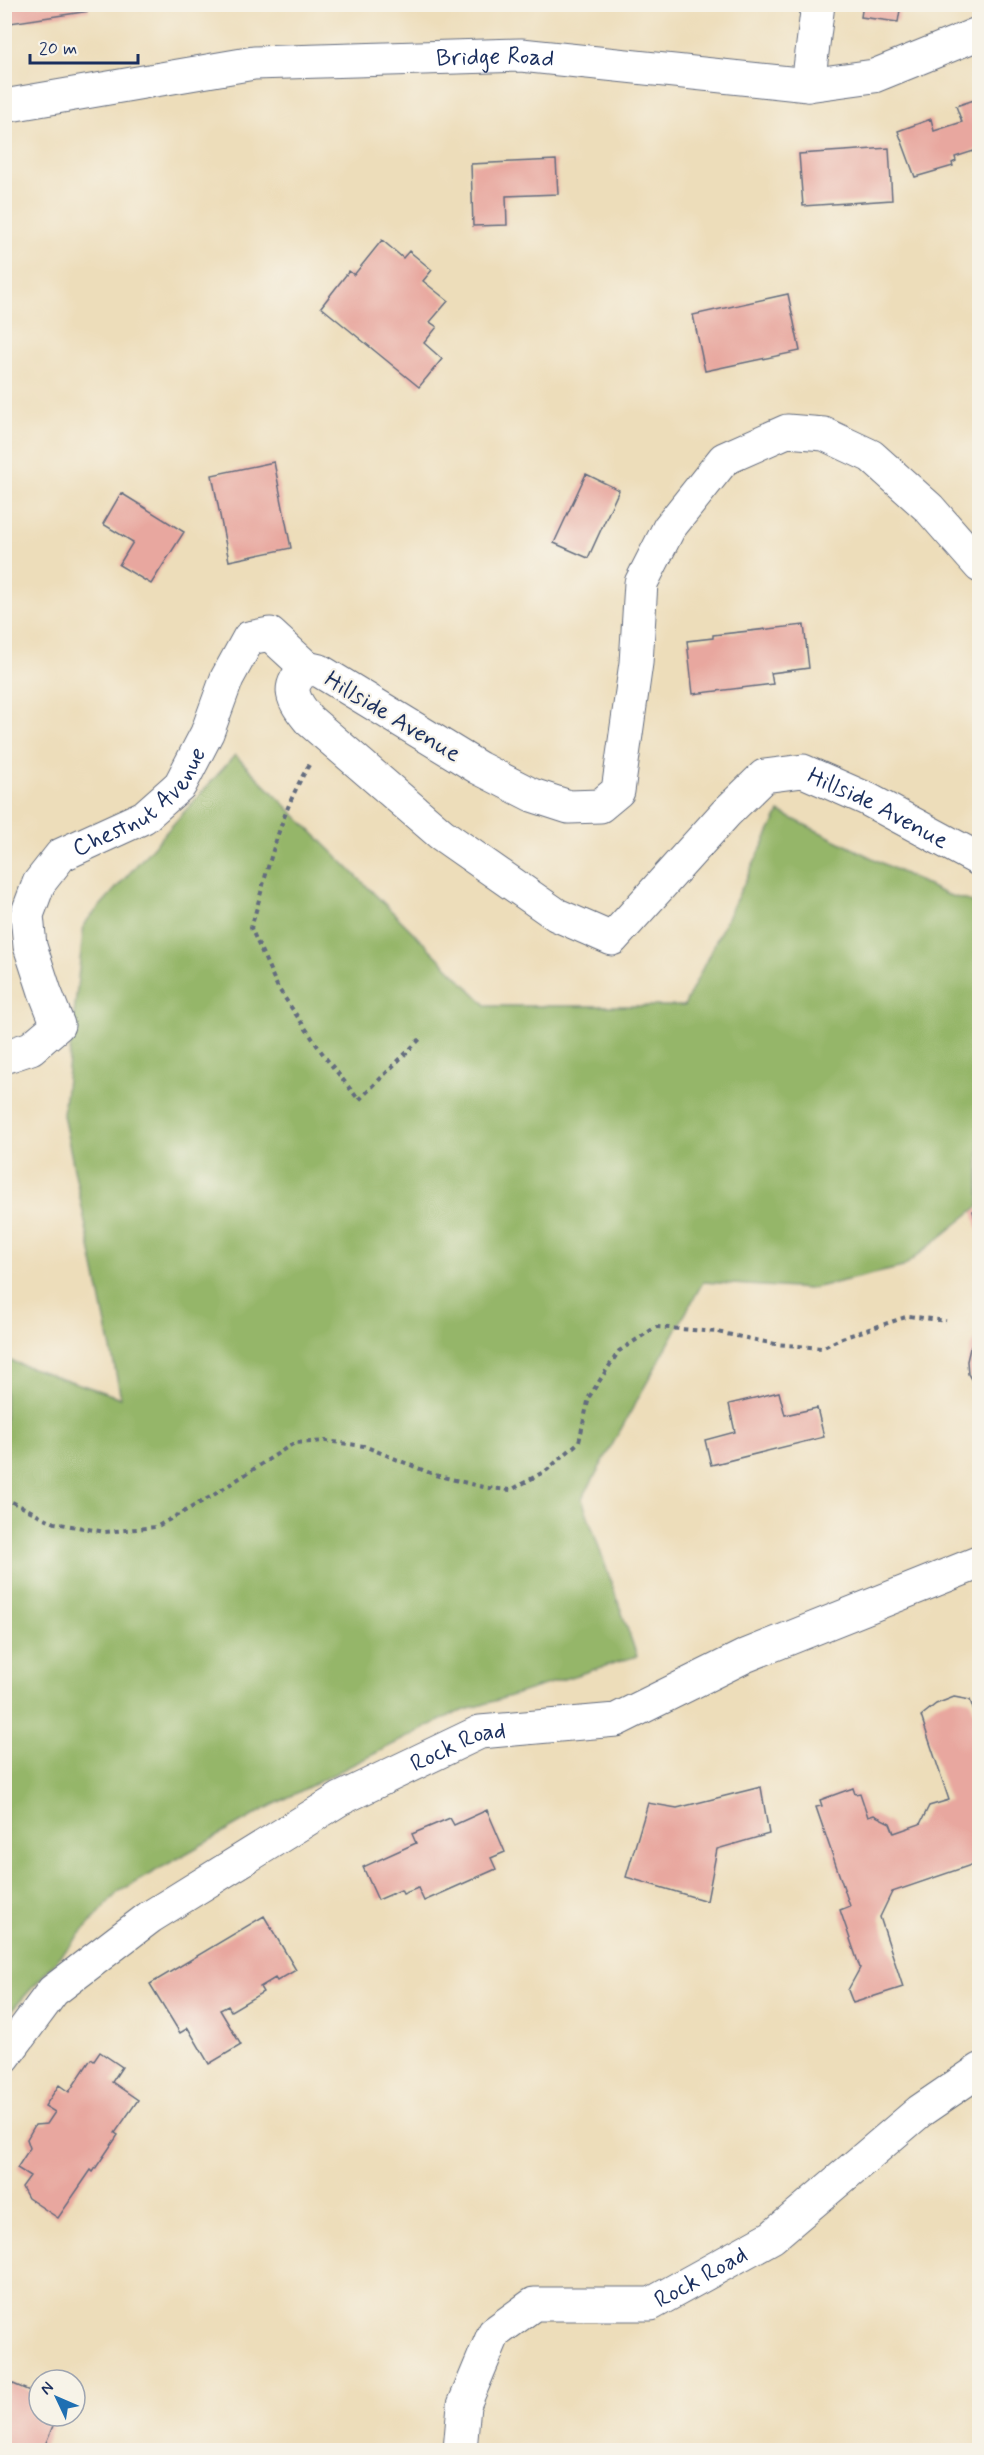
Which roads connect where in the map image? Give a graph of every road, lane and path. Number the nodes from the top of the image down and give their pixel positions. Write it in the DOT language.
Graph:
graph roads {
  1 [pos="818,4"];
  2 [pos="980,33"];
  3 [pos="808,85"];
  4 [pos="4,106"];
  5 [pos="980,566"];
  6 [pos="307,668"];
  7 [pos="327,736"];
  8 [pos="980,860"];
  9 [pos="420,1039"];
  10 [pos="4,1057"];
  11 [pos="946,1321"];
  12 [pos="4,1498"];
  13 [pos="980,1562"];
  14 [pos="4,2057"];
  15 [pos="980,2070"];
  16 [pos="460,2451"];
  1 -- 3 [label="street"];
  2 -- 3 [label="street, Bridge Road"];
  3 -- 4 [label="street, Bridge Road"];
  5 -- 6 [label="street, Hillside Avenue"];
  6 -- 7 [label="street, Hillside Avenue"];
  6 -- 10 [label="street, Chestnut Avenue"];
  7 -- 8 [label="street, Hillside Avenue"];
  7 -- 9 [label="path"];
  11 -- 12 [label="path"];
  13 -- 14 [label="street, Rock Road"];
  15 -- 16 [label="street, Rock Road"];
}
